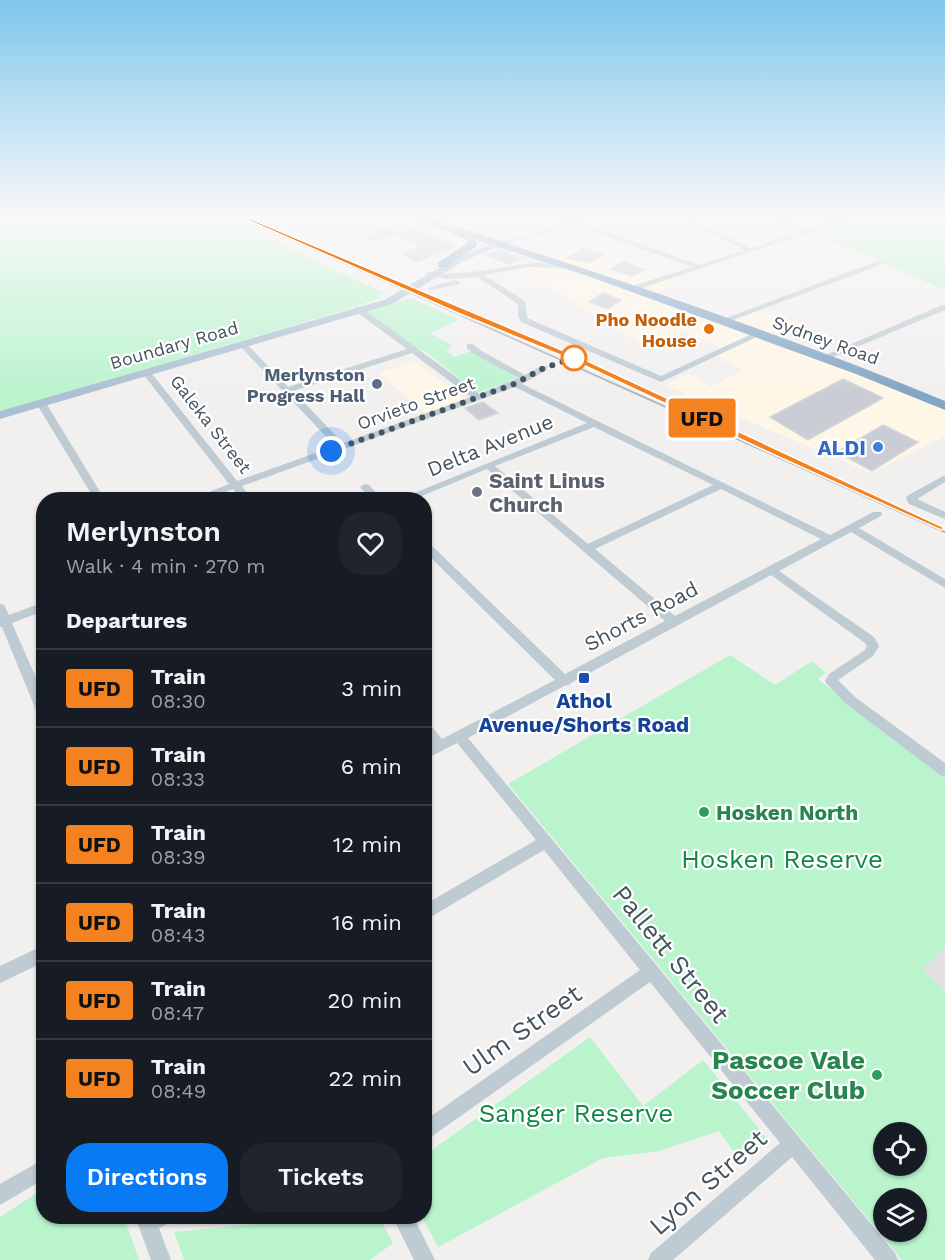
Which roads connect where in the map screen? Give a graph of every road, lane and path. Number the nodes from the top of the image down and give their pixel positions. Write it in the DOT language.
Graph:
graph roads {
  1 [pos="428,277"];
  2 [pos="446,277"];
  3 [pos="475,277"];
  4 [pos="481,277"];
  5 [pos="600,277"];
  6 [pos="668,277"];
  7 [pos="843,277"];
  8 [pos="453,280"];
  9 [pos="431,288"];
  10 [pos="633,288"];
  11 [pos="945,307"];
  12 [pos="358,309"];
  13 [pos="722,321"];
  14 [pos="759,334"];
  15 [pos="242,344"];
  16 [pos="470,346"];
  17 [pos="412,350"];
  18 [pos="823,358"];
  19 [pos="544,368"];
  20 [pos="146,372"];
  21 [pos="526,379"];
  22 [pos="514,384"];
  23 [pos="287,390"];
  24 [pos="478,398"];
  25 [pos="41,403"];
  26 [pos="945,406"];
  27 [pos="0,415"];
  28 [pos="592,424"];
  29 [pos="342,447"];
  30 [pos="489,466"];
  31 [pos="945,478"];
  32 [pos="235,485"];
  33 [pos="719,486"];
  34 [pos="365,487"];
  35 [pos="95,492"];
  36 [pos="216,492"];
  37 [pos="241,492"];
  38 [pos="370,492"];
  39 [pos="422,492"];
  40 [pos="877,514"];
  41 [pos="945,516"];
  42 [pos="851,528"];
  43 [pos="830,539"];
  44 [pos="586,549"];
  45 [pos="432,552"];
  46 [pos="772,571"];
  47 [pos="945,584"];
  48 [pos="0,608"];
  49 [pos="36,609"];
  50 [pos="3,622"];
  51 [pos="675,623"];
  52 [pos="565,682"];
  53 [pos="36,694"];
  54 [pos="432,737"];
  55 [pos="460,737"];
  56 [pos="440,747"];
  57 [pos="432,751"];
  58 [pos="945,771"];
  59 [pos="545,842"];
  60 [pos="432,910"];
  61 [pos="36,956"];
  62 [pos="652,971"];
  63 [pos="0,975"];
  64 [pos="432,1127"];
  65 [pos="794,1144"];
  66 [pos="36,1173"];
  67 [pos="0,1195"];
  68 [pos="152,1224"];
  69 [pos="406,1224"];
  70 [pos="161,1260"];
  71 [pos="425,1260"];
  72 [pos="658,1260"];
  73 [pos="888,1260"];
  1 -- 12 [label="main road, Boundary Road"];
  2 -- 8 [label="street"];
  3 -- 8 [label="street"];
  4 -- 14 [label="street"];
  5 -- 10 [label="highway, Sydney Road"];
  6 -- 10 [label="street"];
  7 -- 13 [label="street"];
  8 -- 9 [label="street"];
  10 -- 13 [label="highway, Sydney Road"];
  11 -- 18 [label="street"];
  12 -- 15 [label="main road, Boundary Road"];
  12 -- 17 [label="street"];
  13 -- 14 [label="highway, Sydney Road"];
  14 -- 18 [label="highway, Sydney Road"];
  15 -- 20 [label="main road, Boundary Road"];
  15 -- 23 [label="street"];
  16 -- 21 [label="street"];
  17 -- 23 [label="street"];
  17 -- 24 [label="street"];
  18 -- 26 [label="highway, Sydney Road"];
  19 -- 21 [label="street, Orvieto Street"];
  20 -- 25 [label="main road, Boundary Road"];
  20 -- 32 [label="street, Galeka Street"];
  21 -- 22 [label="street, Orvieto Street"];
  22 -- 24 [label="street, Orvieto Street"];
  22 -- 28 [label="street"];
  23 -- 29 [label="street"];
  24 -- 29 [label="street, Orvieto Street"];
  25 -- 27 [label="main road, Boundary Road"];
  25 -- 35 [label="street"];
  28 -- 30 [label="street, Delta Avenue"];
  28 -- 33 [label="street"];
  29 -- 32 [label="street, Orvieto Street"];
  30 -- 39 [label="street, Delta Avenue"];
  30 -- 44 [label="street"];
  31 -- 41 [label="street"];
  32 -- 36 [label="street, Orvieto Street"];
  32 -- 37 [label="street, Galeka Street"];
  33 -- 43 [label="street"];
  33 -- 44 [label="street"];
  34 -- 38 [label="street"];
  40 -- 42 [label="street, Shorts Road"];
  42 -- 43 [label="street, Shorts Road"];
  42 -- 47 [label="street"];
  43 -- 46 [label="street, Shorts Road"];
  44 -- 51 [label="street"];
  45 -- 52 [label="street"];
  46 -- 51 [label="street, Shorts Road"];
  46 -- 58 [label="street"];
  48 -- 50 [label="street"];
  49 -- 50 [label="street"];
  50 -- 53 [label="street"];
  51 -- 52 [label="street, Shorts Road"];
  52 -- 55 [label="street, Shorts Road"];
  54 -- 56 [label="street"];
  55 -- 56 [label="street, Shorts Road"];
  55 -- 59 [label="street, Pallett Street"];
  56 -- 57 [label="street, Shorts Road"];
  59 -- 60 [label="street"];
  59 -- 62 [label="street, Pallett Street"];
  61 -- 63 [label="street"];
  62 -- 64 [label="street, Ulm Street"];
  62 -- 65 [label="street, Pallett Street"];
  65 -- 72 [label="street, Lyon Street"];
  65 -- 73 [label="street, Pallett Street"];
  66 -- 67 [label="street"];
  68 -- 70 [label="street"];
  69 -- 71 [label="street"];
}
